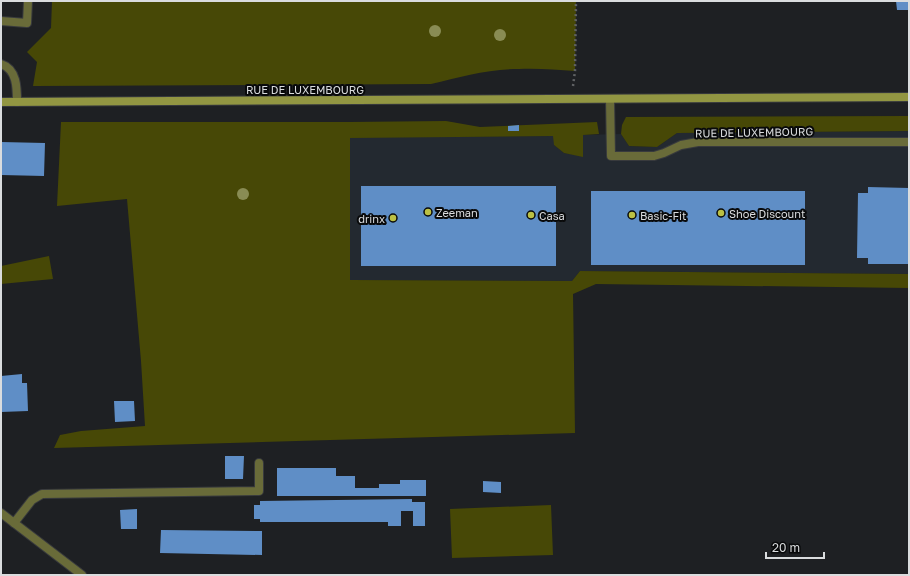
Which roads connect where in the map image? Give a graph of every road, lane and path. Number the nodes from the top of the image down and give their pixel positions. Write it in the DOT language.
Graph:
graph roads {
  1 [pos="28,1"];
  2 [pos="576,1"];
  3 [pos="1,21"];
  4 [pos="1,64"];
  5 [pos="909,97"];
  6 [pos="573,99"];
  7 [pos="610,99"];
  8 [pos="1,102"];
  9 [pos="17,102"];
  10 [pos="909,142"];
  11 [pos="259,463"];
  12 [pos="1,513"];
  13 [pos="14,523"];
  14 [pos="82,575"];
  1 -- 3 [label="street"];
  2 -- 6 [label="path"];
  4 -- 9 [label="street"];
  5 -- 7 [label="main road, RUE DE LUXEMBOURG"];
  6 -- 7 [label="main road, RUE DE LUXEMBOURG"];
  6 -- 9 [label="main road, RUE DE LUXEMBOURG"];
  7 -- 10 [label="street, RUE DE LUXEMBOURG"];
  8 -- 9 [label="main road, RUE DE LUXEMBOURG"];
  11 -- 13 [label="street"];
  12 -- 13 [label="street"];
  13 -- 14 [label="street"];
}
